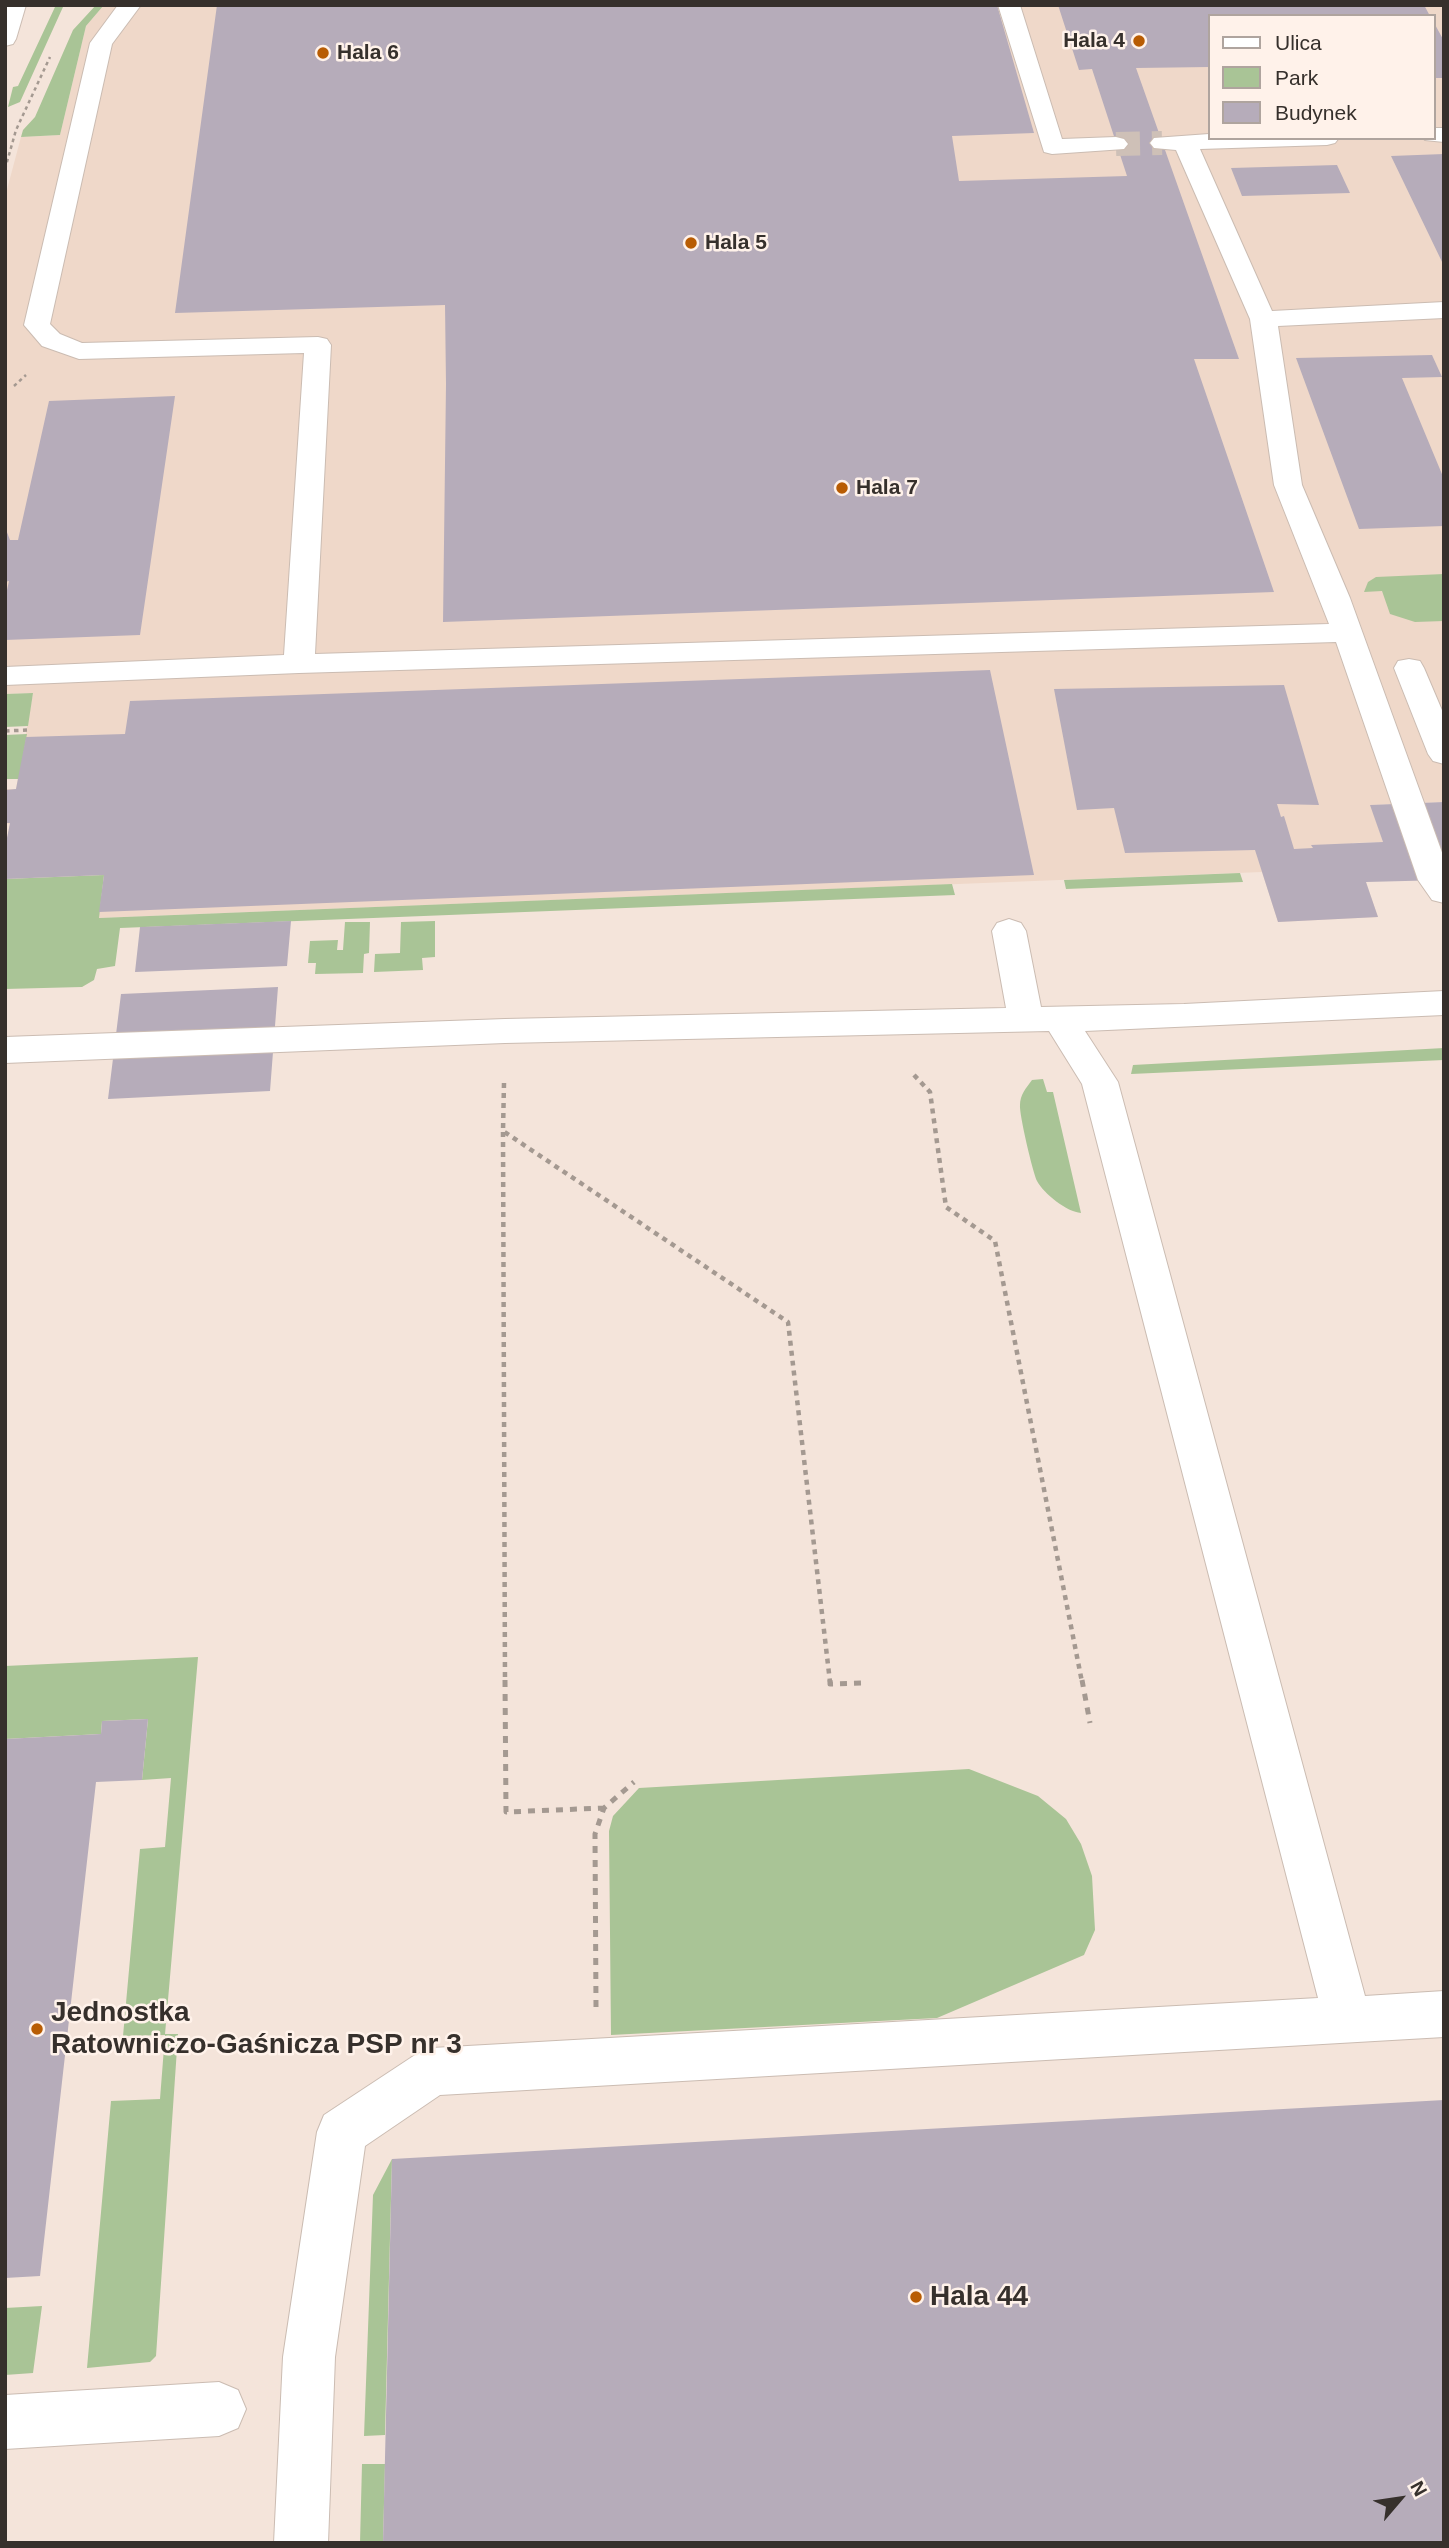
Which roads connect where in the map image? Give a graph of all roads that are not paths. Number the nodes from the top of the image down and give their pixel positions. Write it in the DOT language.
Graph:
graph roads {
  1 [pos="15,5"];
  2 [pos="130,5"];
  3 [pos="1009,5"];
  4 [pos="5,39"];
  5 [pos="1265,140"];
  6 [pos="1116,144"];
  7 [pos="1444,310"];
  8 [pos="1263,319"];
  9 [pos="1347,633"];
  10 [pos="299,664"];
  11 [pos="1444,667"];
  12 [pos="1358,668"];
  13 [pos="1409,668"];
  14 [pos="5,676"];
  15 [pos="1444,754"];
  16 [pos="1444,892"];
  17 [pos="1009,931"];
  18 [pos="1444,1003"];
  19 [pos="1042,1018"];
  20 [pos="5,1050"];
  21 [pos="1444,2014"];
  22 [pos="1347,2020"];
  23 [pos="219,2409"];
  24 [pos="5,2422"];
  25 [pos="302,2543"];
  1 -- 4 [label="main road"];
  2 -- 10 [label="main road"];
  3 -- 6 [label="main road"];
  5 -- 8 [label="main road"];
  7 -- 8 [label="main road"];
  8 -- 9 [label="main road"];
  9 -- 10 [label="main road"];
  9 -- 12 [label="main road"];
  10 -- 14 [label="main road"];
  11 -- 13 [label="main road"];
  12 -- 13 [label="main road"];
  12 -- 16 [label="main road"];
  13 -- 15 [label="main road"];
  17 -- 19 [label="main road"];
  18 -- 19 [label="main road"];
  19 -- 20 [label="main road"];
  19 -- 22 [label="main road"];
  21 -- 22 [label="main road"];
  22 -- 25 [label="main road"];
  23 -- 24 [label="main road"];
}
